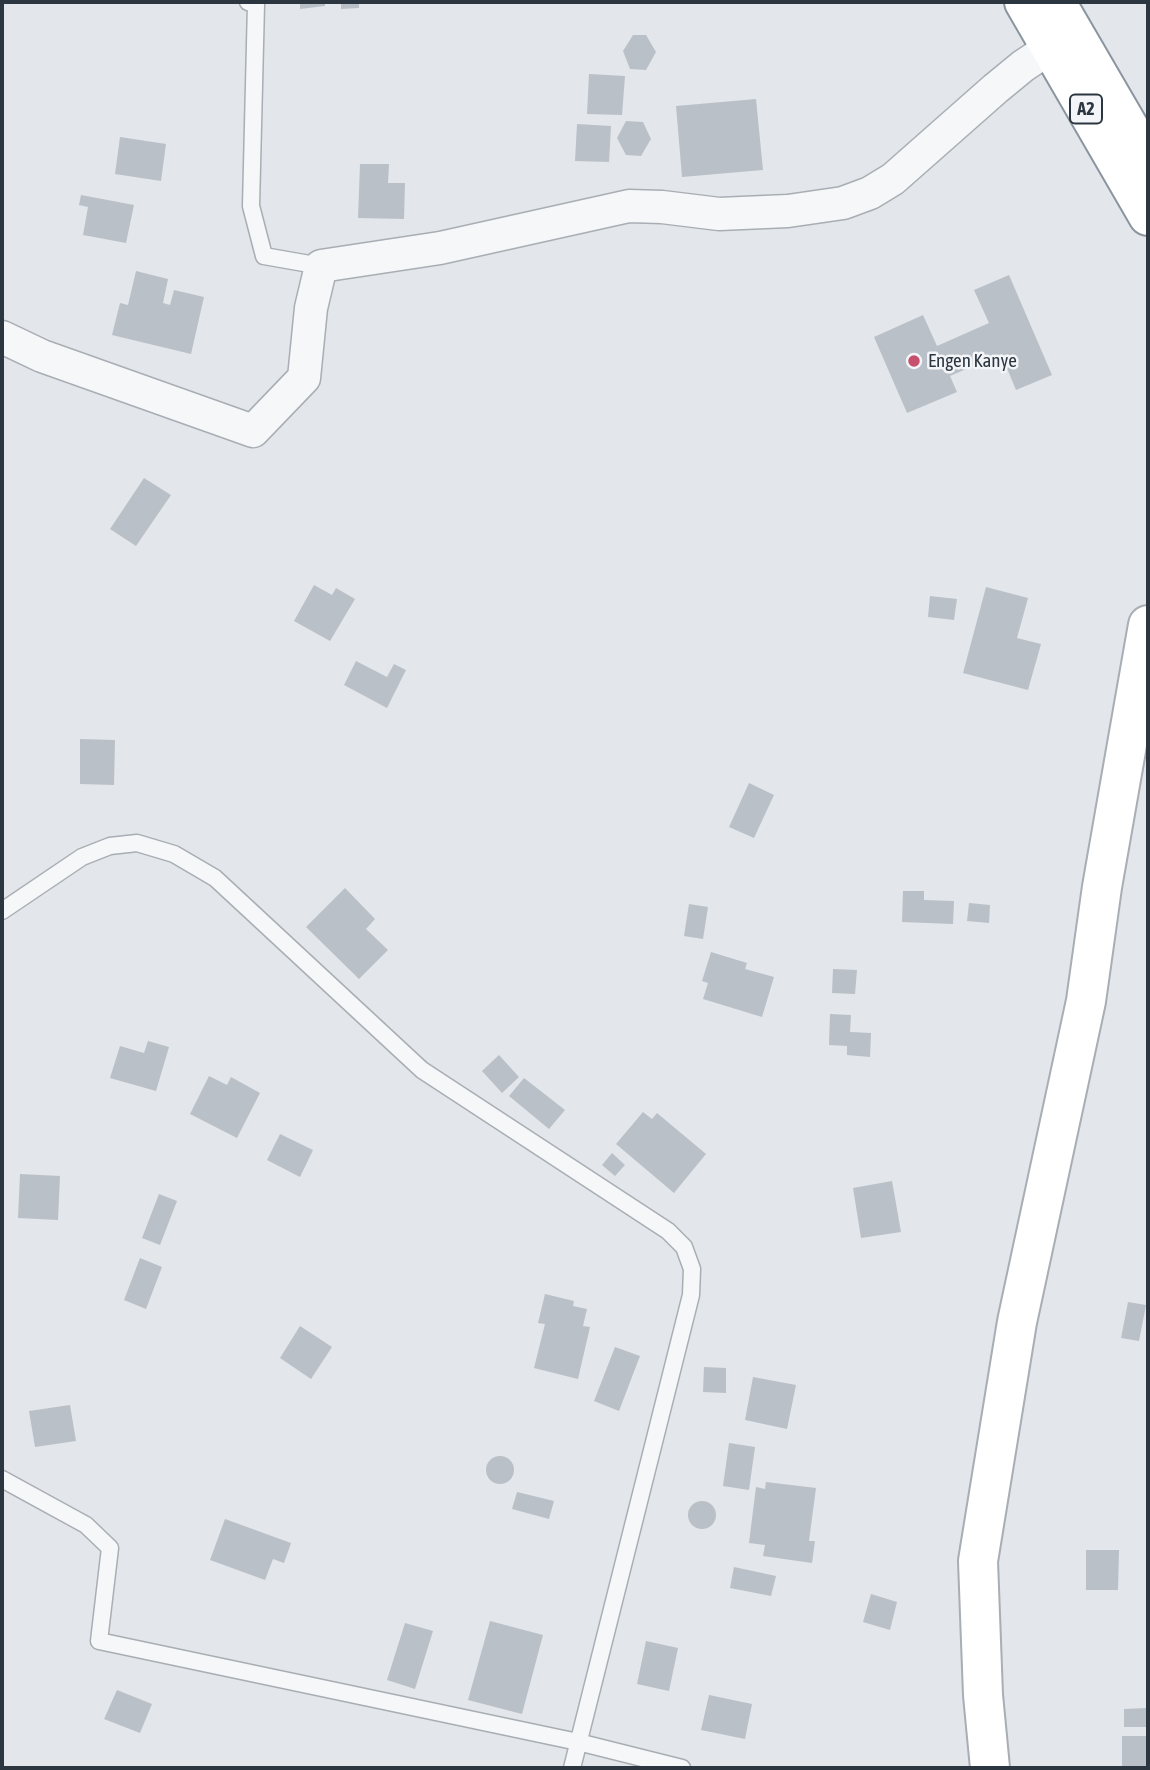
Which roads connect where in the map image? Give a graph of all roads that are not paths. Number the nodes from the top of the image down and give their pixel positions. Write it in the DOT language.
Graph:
graph roads {
  1 [pos="248,2"];
  2 [pos="1024,2"];
  3 [pos="1056,2"];
  4 [pos="1050,48"];
  5 [pos="1148,160"];
  6 [pos="1148,216"];
  7 [pos="321,266"];
  8 [pos="2,337"];
  9 [pos="1147,630"];
  10 [pos="2,911"];
  11 [pos="2,1479"];
  12 [pos="578,1742"];
  13 [pos="572,1768"];
  14 [pos="682,1768"];
  15 [pos="990,1768"];
  1 -- 7 [label="lane"];
  2 -- 4 [label="main road, A2"];
  3 -- 5 [label="main road, A2"];
  4 -- 6 [label="main road, A2"];
  4 -- 7 [label="street"];
  7 -- 8 [label="street"];
  9 -- 15 [label="main road"];
  10 -- 12 [label="lane"];
  11 -- 12 [label="lane"];
  12 -- 13 [label="lane"];
  12 -- 14 [label="lane"];
}
